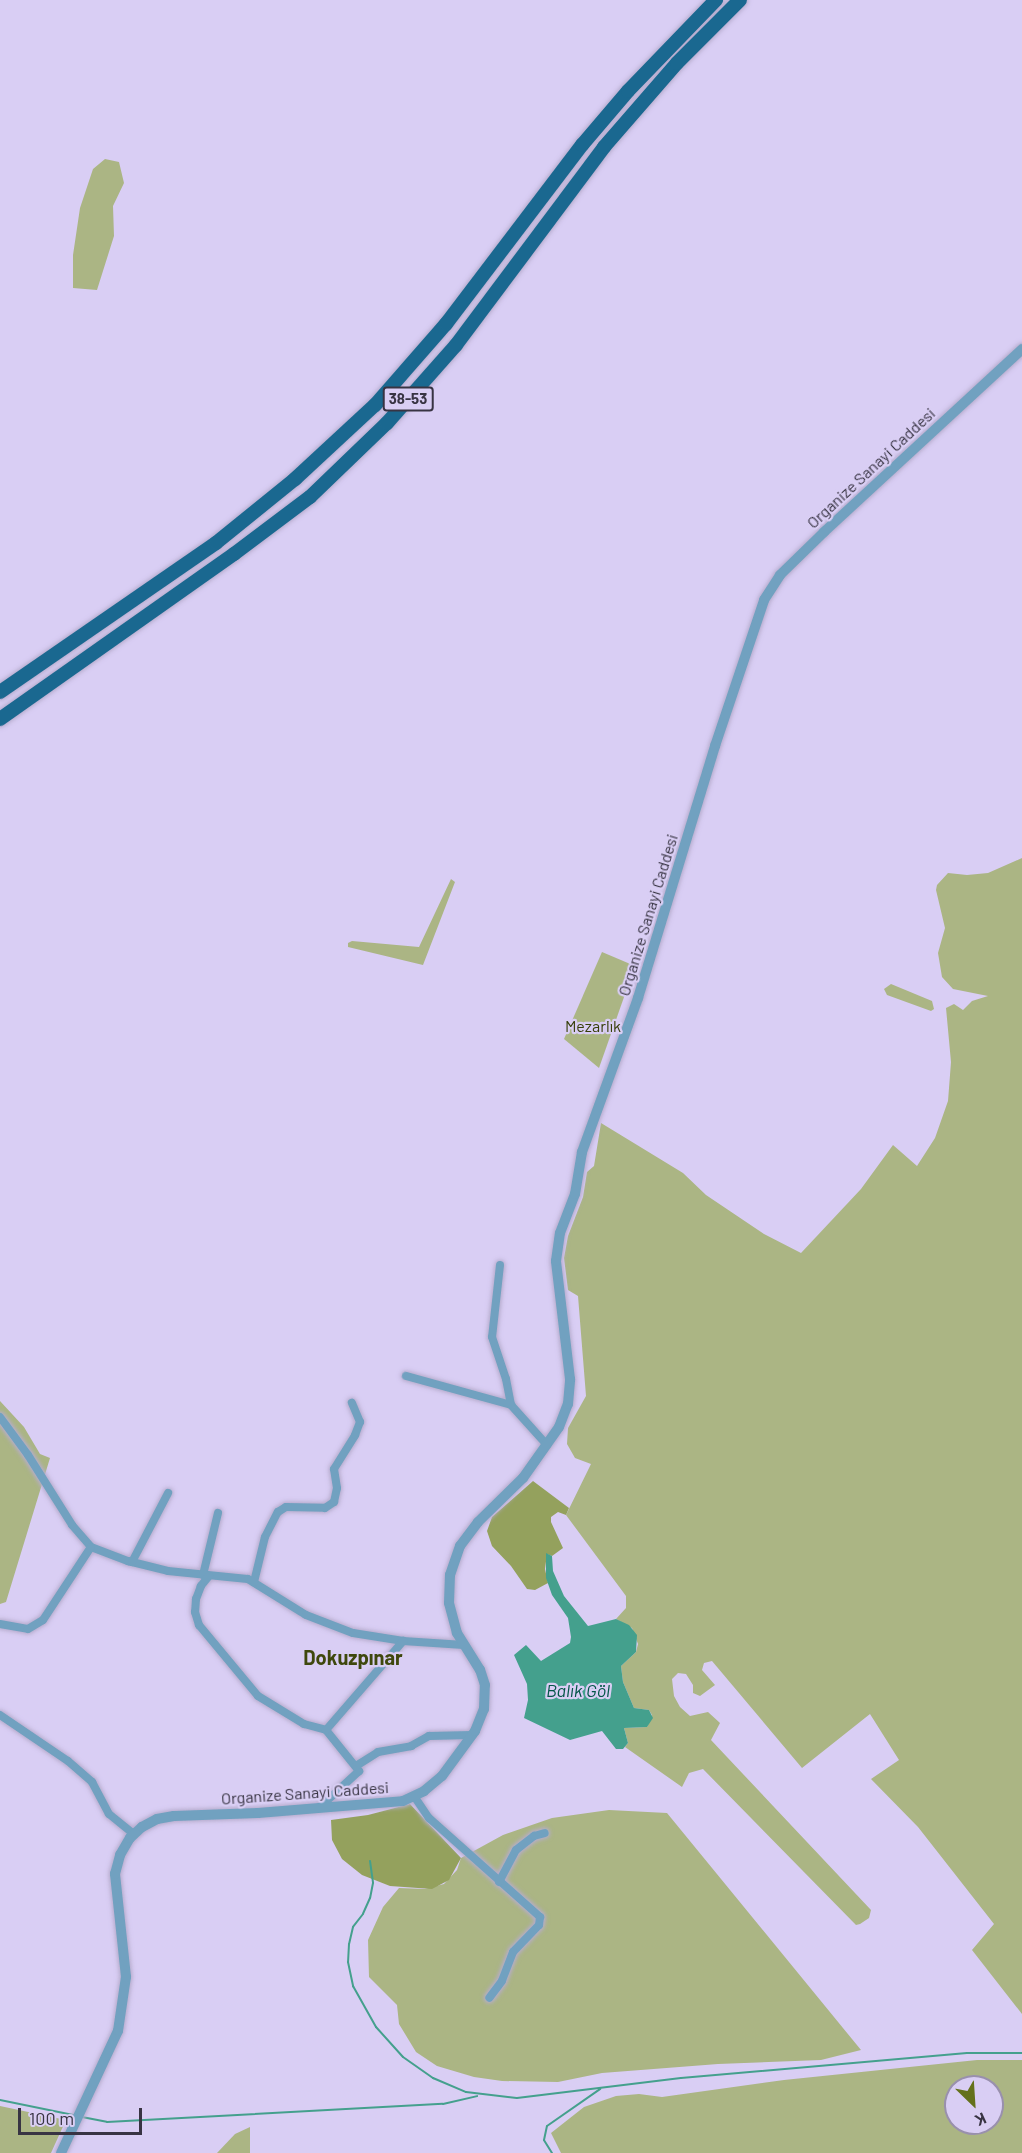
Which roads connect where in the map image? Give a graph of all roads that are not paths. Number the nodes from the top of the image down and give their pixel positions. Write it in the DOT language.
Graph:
graph roads {
  1 [pos="716,0"];
  2 [pos="740,0"];
  3 [pos="1022,349"];
  4 [pos="0,692"];
  5 [pos="0,719"];
  6 [pos="500,1265"];
  7 [pos="406,1376"];
  8 [pos="352,1403"];
  9 [pos="511,1405"];
  10 [pos="0,1417"];
  11 [pos="547,1444"];
  12 [pos="168,1493"];
  13 [pos="218,1513"];
  14 [pos="91,1546"];
  15 [pos="132,1562"];
  16 [pos="206,1576"];
  17 [pos="255,1582"];
  18 [pos="0,1624"];
  19 [pos="404,1641"];
  20 [pos="464,1645"];
  21 [pos="0,1715"];
  22 [pos="326,1730"];
  23 [pos="472,1735"];
  24 [pos="356,1766"];
  25 [pos="414,1796"];
  26 [pos="320,1808"];
  27 [pos="545,1833"];
  28 [pos="134,1834"];
  29 [pos="499,1882"];
  30 [pos="489,1998"];
  31 [pos="61,2153"];
  1 -- 4 [label="highway, 38-53"];
  2 -- 5 [label="highway, 38-53"];
  3 -- 11 [label="street, Organize Sanayi Caddesi"];
  6 -- 9 [label="street"];
  7 -- 9 [label="street"];
  8 -- 17 [label="street"];
  9 -- 11 [label="street"];
  10 -- 14 [label="street"];
  11 -- 20 [label="street, Organize Sanayi Caddesi"];
  12 -- 15 [label="street"];
  13 -- 16 [label="street"];
  14 -- 15 [label="street"];
  14 -- 18 [label="street"];
  15 -- 16 [label="street"];
  16 -- 17 [label="street"];
  16 -- 22 [label="street"];
  17 -- 19 [label="street"];
  19 -- 20 [label="street"];
  19 -- 22 [label="street"];
  20 -- 23 [label="street, Organize Sanayi Caddesi"];
  21 -- 28 [label="street"];
  22 -- 24 [label="street"];
  23 -- 24 [label="street"];
  23 -- 25 [label="street, Organize Sanayi Caddesi"];
  24 -- 26 [label="street"];
  25 -- 26 [label="street, Organize Sanayi Caddesi"];
  25 -- 29 [label="street"];
  26 -- 28 [label="street, Organize Sanayi Caddesi"];
  27 -- 29 [label="street"];
  28 -- 31 [label="street, Organize Sanayi Caddesi"];
  29 -- 30 [label="street"];
}
